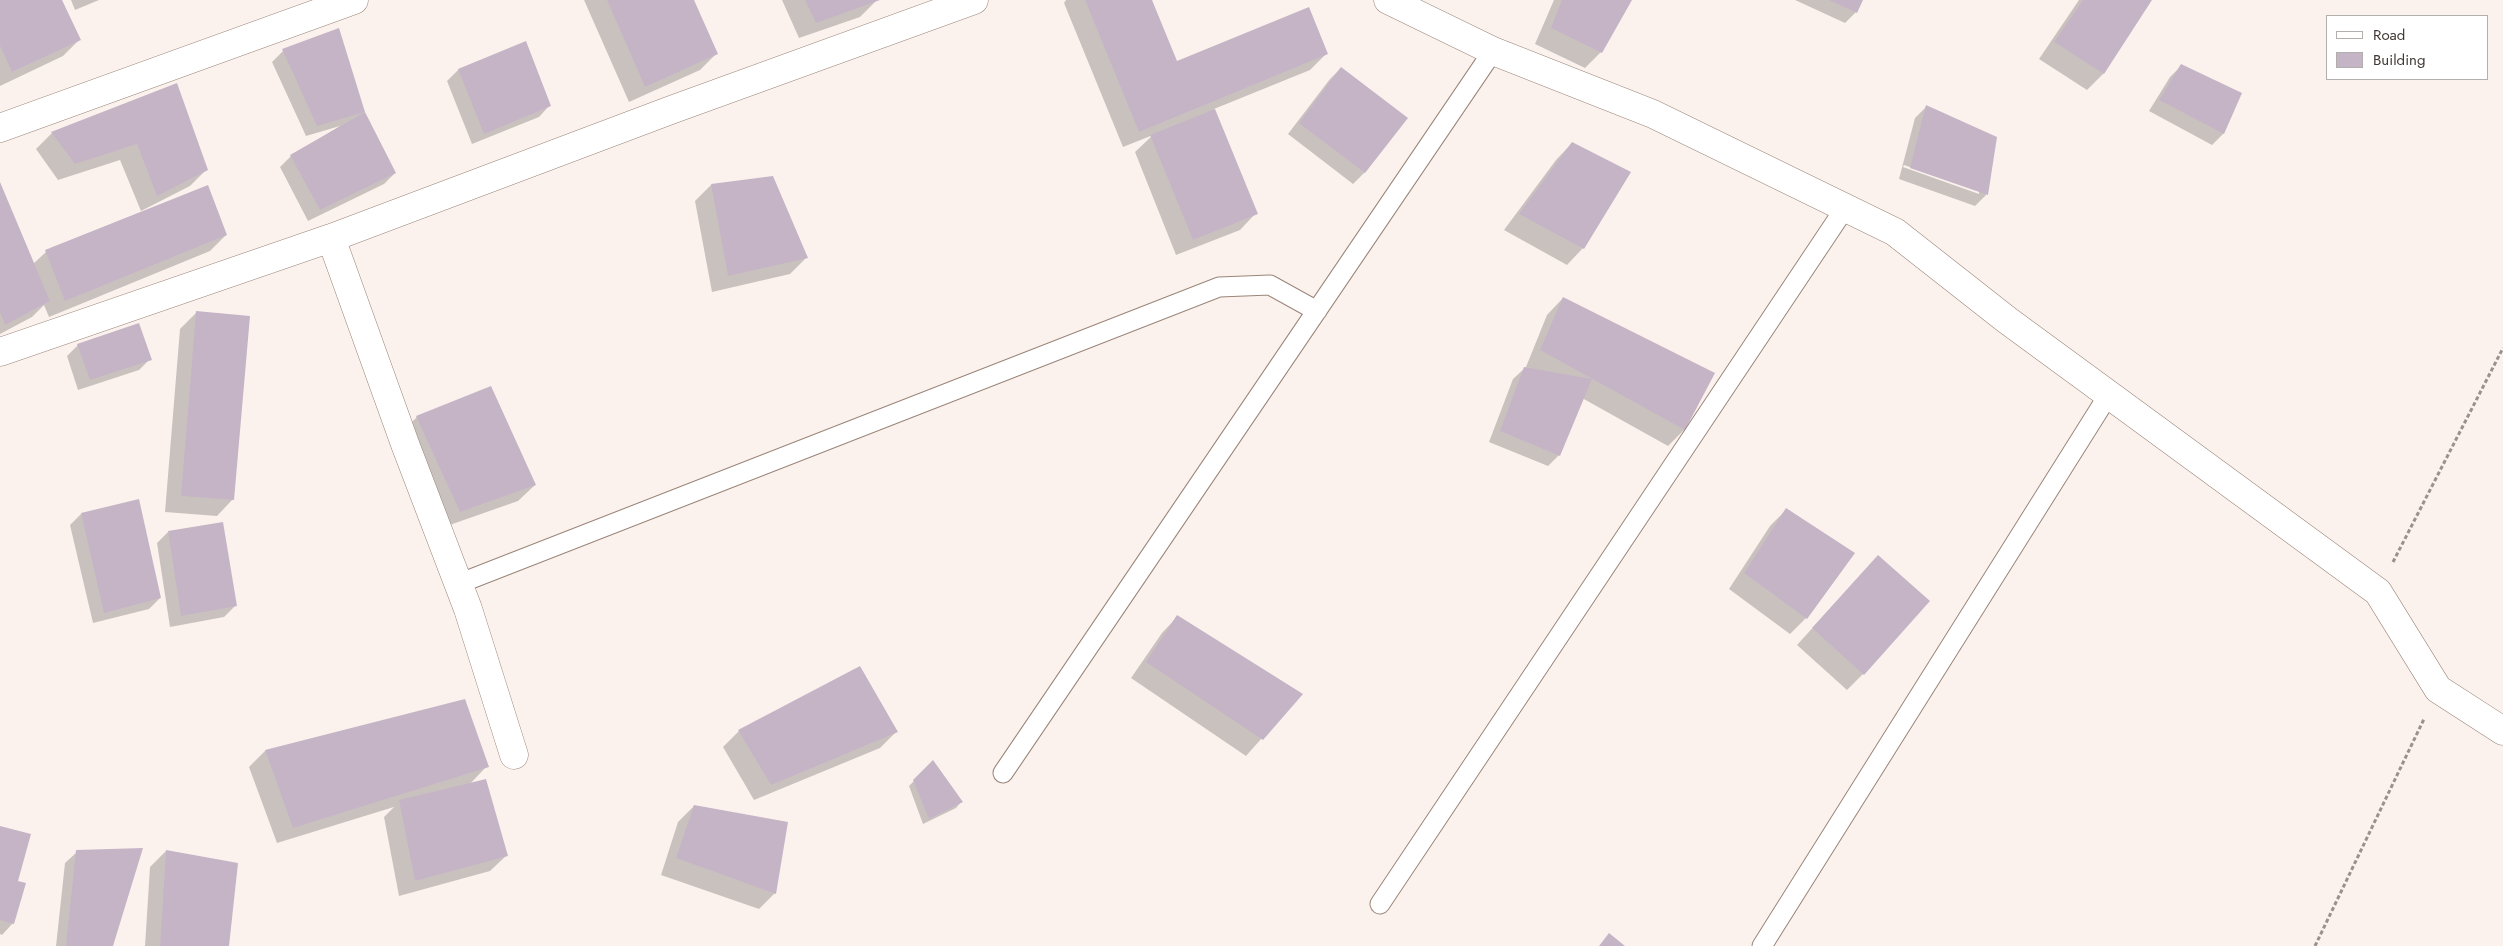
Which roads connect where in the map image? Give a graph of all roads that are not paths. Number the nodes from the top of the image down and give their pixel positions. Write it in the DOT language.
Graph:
graph roads {
  1 [pos="354,0"];
  2 [pos="974,0"];
  3 [pos="1388,0"];
  4 [pos="1493,51"];
  5 [pos="0,128"];
  6 [pos="1845,208"];
  7 [pos="332,238"];
  8 [pos="1317,311"];
  9 [pos="0,352"];
  10 [pos="2109,394"];
  11 [pos="458,584"];
  12 [pos="2503,731"];
  13 [pos="514,755"];
  14 [pos="1003,772"];
  15 [pos="1380,904"];
  16 [pos="1762,946"];
  1 -- 5 [label="street"];
  2 -- 7 [label="street"];
  3 -- 4 [label="street"];
  4 -- 6 [label="street"];
  4 -- 8 [label="lane"];
  6 -- 10 [label="street"];
  6 -- 15 [label="lane"];
  7 -- 9 [label="street"];
  7 -- 11 [label="street"];
  8 -- 11 [label="lane"];
  8 -- 14 [label="lane"];
  10 -- 12 [label="street"];
  10 -- 16 [label="lane"];
  11 -- 13 [label="street"];
}
